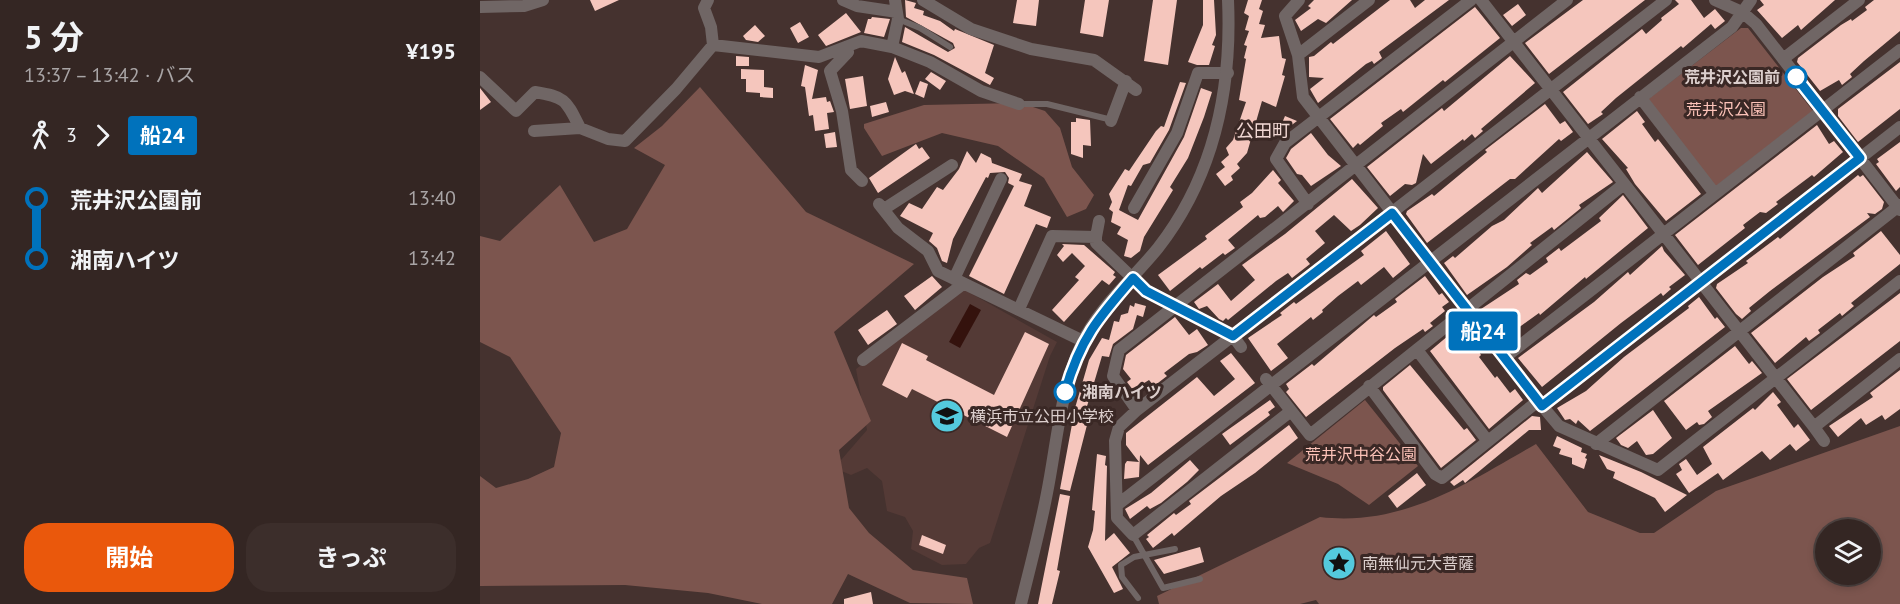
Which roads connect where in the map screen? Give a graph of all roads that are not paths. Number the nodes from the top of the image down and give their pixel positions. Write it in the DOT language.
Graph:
graph roads {
  1 [pos="543,0"];
  2 [pos="708,0"];
  3 [pos="843,0"];
  4 [pos="923,0"];
  5 [pos="1228,0"];
  6 [pos="1299,0"];
  7 [pos="1369,0"];
  8 [pos="1471,0"];
  9 [pos="1481,0"];
  10 [pos="1567,0"];
  11 [pos="1666,0"];
  12 [pos="1715,0"];
  13 [pos="1751,0"];
  14 [pos="1858,0"];
  15 [pos="480,7"];
  16 [pos="896,10"];
  17 [pos="1742,12"];
  18 [pos="1514,41"];
  19 [pos="713,45"];
  20 [pos="892,47"];
  21 [pos="950,47"];
  22 [pos="846,49"];
  23 [pos="1900,50"];
  24 [pos="1298,55"];
  25 [pos="1783,59"];
  26 [pos="1228,73"];
  27 [pos="480,77"];
  28 [pos="1126,81"];
  29 [pos="1551,89"];
  30 [pos="1136,90"];
  31 [pos="1641,97"];
  32 [pos="1019,104"];
  33 [pos="1822,112"];
  34 [pos="1318,117"];
  35 [pos="1112,120"];
  36 [pos="1900,127"];
  37 [pos="580,128"];
  38 [pos="534,131"];
  39 [pos="1588,137"];
  40 [pos="1860,158"];
  41 [pos="952,165"];
  42 [pos="1354,166"];
  43 [pos="1001,179"];
  44 [pos="862,181"];
  45 [pos="1624,184"];
  46 [pos="1715,194"];
  47 [pos="1308,204"];
  48 [pos="1134,208"];
  49 [pos="1899,208"];
  50 [pos="1392,213"];
  51 [pos="1099,220"];
  52 [pos="1663,234"];
  53 [pos="1096,237"];
  54 [pos="1430,261"];
  55 [pos="1133,278"];
  56 [pos="1900,281"];
  57 [pos="959,282"];
  58 [pos="1701,282"];
  59 [pos="1174,305"];
  60 [pos="1019,309"];
  61 [pos="1467,310"];
  62 [pos="1739,332"];
  63 [pos="1233,336"];
  64 [pos="1083,341"];
  65 [pos="1241,347"];
  66 [pos="1417,350"];
  67 [pos="1504,358"];
  68 [pos="1900,359"];
  69 [pos="863,360"];
  70 [pos="1775,379"];
  71 [pos="1268,382"];
  72 [pos="1370,386"];
  73 [pos="1540,403"];
  74 [pos="1137,410"];
  75 [pos="1291,411"];
  76 [pos="1814,427"];
  77 [pos="1487,440"];
  78 [pos="1824,441"];
  79 [pos="1596,444"];
  80 [pos="1117,505"];
  81 [pos="1133,536"];
  82 [pos="1175,549"];
  83 [pos="1145,555"];
  84 [pos="1200,579"];
  85 [pos="1138,598"];
  86 [pos="1022,604"];
  1 -- 15 [label="street"];
  2 -- 19 [label="street"];
  3 -- 16 [label="street"];
  4 -- 28 [label="street"];
  5 -- 26 [label="street"];
  6 -- 24 [label="street"];
  7 -- 24 [label="street"];
  8 -- 34 [label="street"];
  9 -- 18 [label="street"];
  10 -- 18 [label="street"];
  11 -- 29 [label="street"];
  12 -- 17 [label="street"];
  13 -- 17 [label="street"];
  14 -- 25 [label="street"];
  16 -- 20 [label="street"];
  16 -- 21 [label="lane"];
  17 -- 25 [label="street"];
  17 -- 31 [label="street"];
  18 -- 29 [label="street"];
  18 -- 42 [label="street"];
  19 -- 22 [label="street"];
  19 -- 37 [label="street"];
  20 -- 22 [label="street"];
  20 -- 32 [label="street"];
  22 -- 44 [label="street"];
  23 -- 33 [label="street"];
  24 -- 34 [label="street"];
  25 -- 33 [label="street"];
  26 -- 48 [label="street"];
  26 -- 55 [label="street"];
  27 -- 37 [label="street"];
  28 -- 30 [label="street"];
  28 -- 35 [label="street"];
  29 -- 39 [label="street"];
  29 -- 50 [label="street"];
  31 -- 39 [label="street"];
  31 -- 46 [label="street"];
  32 -- 35 [label="lane"];
  33 -- 40 [label="street"];
  33 -- 46 [label="street"];
  34 -- 42 [label="street"];
  34 -- 47 [label="street"];
  36 -- 40 [label="street"];
  37 -- 38 [label="street"];
  39 -- 45 [label="street"];
  39 -- 54 [label="street"];
  40 -- 49 [label="street"];
  40 -- 58 [label="street"];
  41 -- 57 [label="street"];
  42 -- 47 [label="street"];
  42 -- 50 [label="street"];
  43 -- 57 [label="street"];
  45 -- 52 [label="street"];
  45 -- 61 [label="street"];
  46 -- 52 [label="street"];
  47 -- 59 [label="street"];
  49 -- 62 [label="street"];
  50 -- 54 [label="street"];
  50 -- 63 [label="street"];
  51 -- 53 [label="street"];
  52 -- 58 [label="street"];
  52 -- 67 [label="street"];
  53 -- 55 [label="street"];
  53 -- 60 [label="street"];
  54 -- 61 [label="street"];
  54 -- 71 [label="street"];
  55 -- 59 [label="street"];
  55 -- 64 [label="street"];
  56 -- 70 [label="street"];
  57 -- 60 [label="street"];
  57 -- 69 [label="street"];
  58 -- 62 [label="street"];
  58 -- 73 [label="street"];
  59 -- 63 [label="street"];
  59 -- 74 [label="street"];
  60 -- 64 [label="street"];
  61 -- 66 [label="street"];
  61 -- 67 [label="street"];
  62 -- 70 [label="street"];
  62 -- 79 [label="street"];
  63 -- 65 [label="street"];
  63 -- 74 [label="street"];
  64 -- 86 [label="street"];
  66 -- 72 [label="street"];
  66 -- 77 [label="street"];
  67 -- 73 [label="street"];
  68 -- 76 [label="street"];
  70 -- 76 [label="street"];
  70 -- 79 [label="street"];
  71 -- 75 [label="street"];
  71 -- 80 [label="street"];
  72 -- 75 [label="street"];
  72 -- 77 [label="street"];
  73 -- 77 [label="street"];
  73 -- 79 [label="street"];
  74 -- 80 [label="street"];
  75 -- 81 [label="street"];
  76 -- 78 [label="street"];
  80 -- 81 [label="street"];
  81 -- 83 [label="lane"];
  82 -- 83 [label="lane"];
  83 -- 84 [label="lane"];
  83 -- 85 [label="lane"];
}
